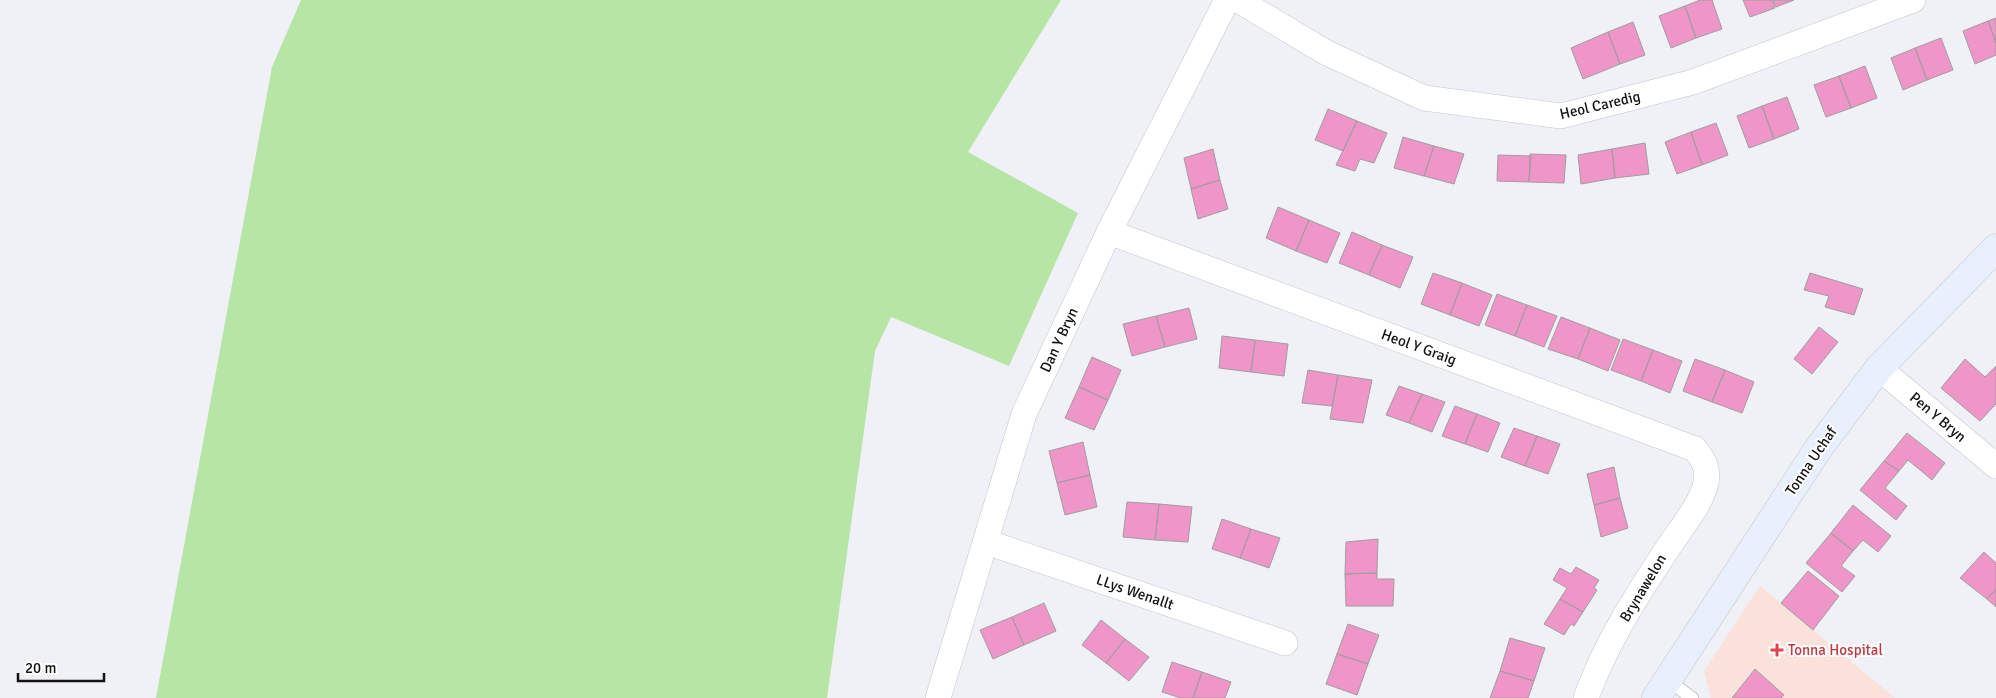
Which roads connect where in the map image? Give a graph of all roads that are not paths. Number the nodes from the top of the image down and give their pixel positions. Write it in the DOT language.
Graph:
graph roads {
  1 [pos="1227,0"];
  2 [pos="1238,0"];
  3 [pos="1913,0"];
  4 [pos="1109,232"];
  5 [pos="1996,248"];
  6 [pos="1879,368"];
  7 [pos="1996,466"];
  8 [pos="1706,482"];
  9 [pos="986,542"];
  10 [pos="1285,643"];
  11 [pos="1662,689"];
  12 [pos="938,698"];
  13 [pos="1586,698"];
  14 [pos="1692,698"];
  1 -- 4 [label="street, Dan Y Bryn"];
  2 -- 3 [label="street, Heol Caredig"];
  4 -- 8 [label="street, Heol Y Graig"];
  4 -- 9 [label="street, Dan Y Bryn"];
  5 -- 6 [label="main road, Tonna Uchaf"];
  6 -- 7 [label="street, Pen Y Bryn"];
  6 -- 11 [label="main road, Tonna Uchaf"];
  8 -- 13 [label="street, Brynawelon"];
  9 -- 10 [label="street, LLys Wenallt"];
  9 -- 12 [label="street, Dan Y Bryn"];
  11 -- 14 [label="lane"];
}
